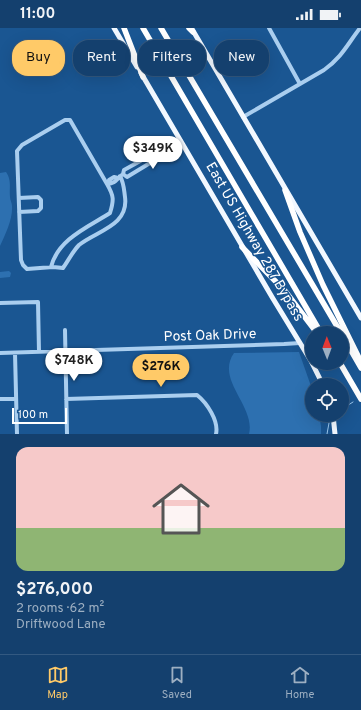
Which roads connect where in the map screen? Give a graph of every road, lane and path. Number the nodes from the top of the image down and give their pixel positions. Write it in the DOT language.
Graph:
graph roads {
  1 [pos="114,28"];
  2 [pos="124,28"];
  3 [pos="143,28"];
  4 [pos="161,28"];
  5 [pos="269,28"];
  6 [pos="360,28"];
  7 [pos="191,29"];
  8 [pos="144,77"];
  9 [pos="300,84"];
  10 [pos="243,117"];
  11 [pos="181,141"];
  12 [pos="174,145"];
  13 [pos="120,176"];
  14 [pos="108,184"];
  15 [pos="286,190"];
  16 [pos="19,198"];
  17 [pos="19,212"];
  18 [pos="242,247"];
  19 [pos="51,267"];
  20 [pos="0,304"];
  21 [pos="361,318"];
  22 [pos="312,326"];
  23 [pos="318,326"];
  24 [pos="336,326"];
  25 [pos="65,330"];
  26 [pos="300,343"];
  27 [pos="349,348"];
  28 [pos="66,351"];
  29 [pos="39,352"];
  30 [pos="0,353"];
  31 [pos="15,353"];
  32 [pos="361,362"];
  33 [pos="361,368"];
  34 [pos="344,370"];
  35 [pos="319,378"];
  36 [pos="0,399"];
  37 [pos="16,399"];
  38 [pos="66,399"];
  39 [pos="361,399"];
  40 [pos="334,422"];
  41 [pos="17,434"];
  42 [pos="68,434"];
  43 [pos="216,434"];
  44 [pos="335,434"];
  1 -- 8 [label="main road, East US Highway 287 Bypass"];
  2 -- 8 [label="highway"];
  3 -- 23 [label="highway"];
  4 -- 24 [label="highway"];
  5 -- 9 [label="street"];
  6 -- 9 [label="street"];
  7 -- 10 [label="main road"];
  8 -- 11 [label="main road, East US Highway 287 Bypass"];
  9 -- 10 [label="street"];
  10 -- 15 [label="main road"];
  11 -- 12 [label="street"];
  11 -- 18 [label="main road, East US Highway 287 Bypass"];
  12 -- 13 [label="street"];
  12 -- 13 [label="street"];
  13 -- 14 [label="street"];
  13 -- 19 [label="street"];
  14 -- 16 [label="street"];
  14 -- 19 [label="street"];
  15 -- 21 [label="main road"];
  15 -- 32 [label="highway"];
  16 -- 17 [label="street"];
  16 -- 17 [label="street"];
  17 -- 19 [label="street"];
  18 -- 22 [label="highway"];
  18 -- 26 [label="main road, East US Highway 287 Bypass"];
  20 -- 29 [label="street"];
  25 -- 28 [label="street"];
  26 -- 28 [label="street, Post Oak Drive"];
  26 -- 35 [label="main road, East US Highway 287 Bypass"];
  27 -- 33 [label="highway"];
  28 -- 29 [label="street, Post Oak Drive"];
  28 -- 38 [label="street"];
  29 -- 31 [label="street, Post Oak Drive"];
  30 -- 31 [label="street, Post Oak Drive"];
  31 -- 37 [label="street"];
  34 -- 39 [label="highway"];
  36 -- 37 [label="street"];
  37 -- 41 [label="street"];
  38 -- 42 [label="street"];
  38 -- 43 [label="street"];
  40 -- 44 [label="main road"];
}
